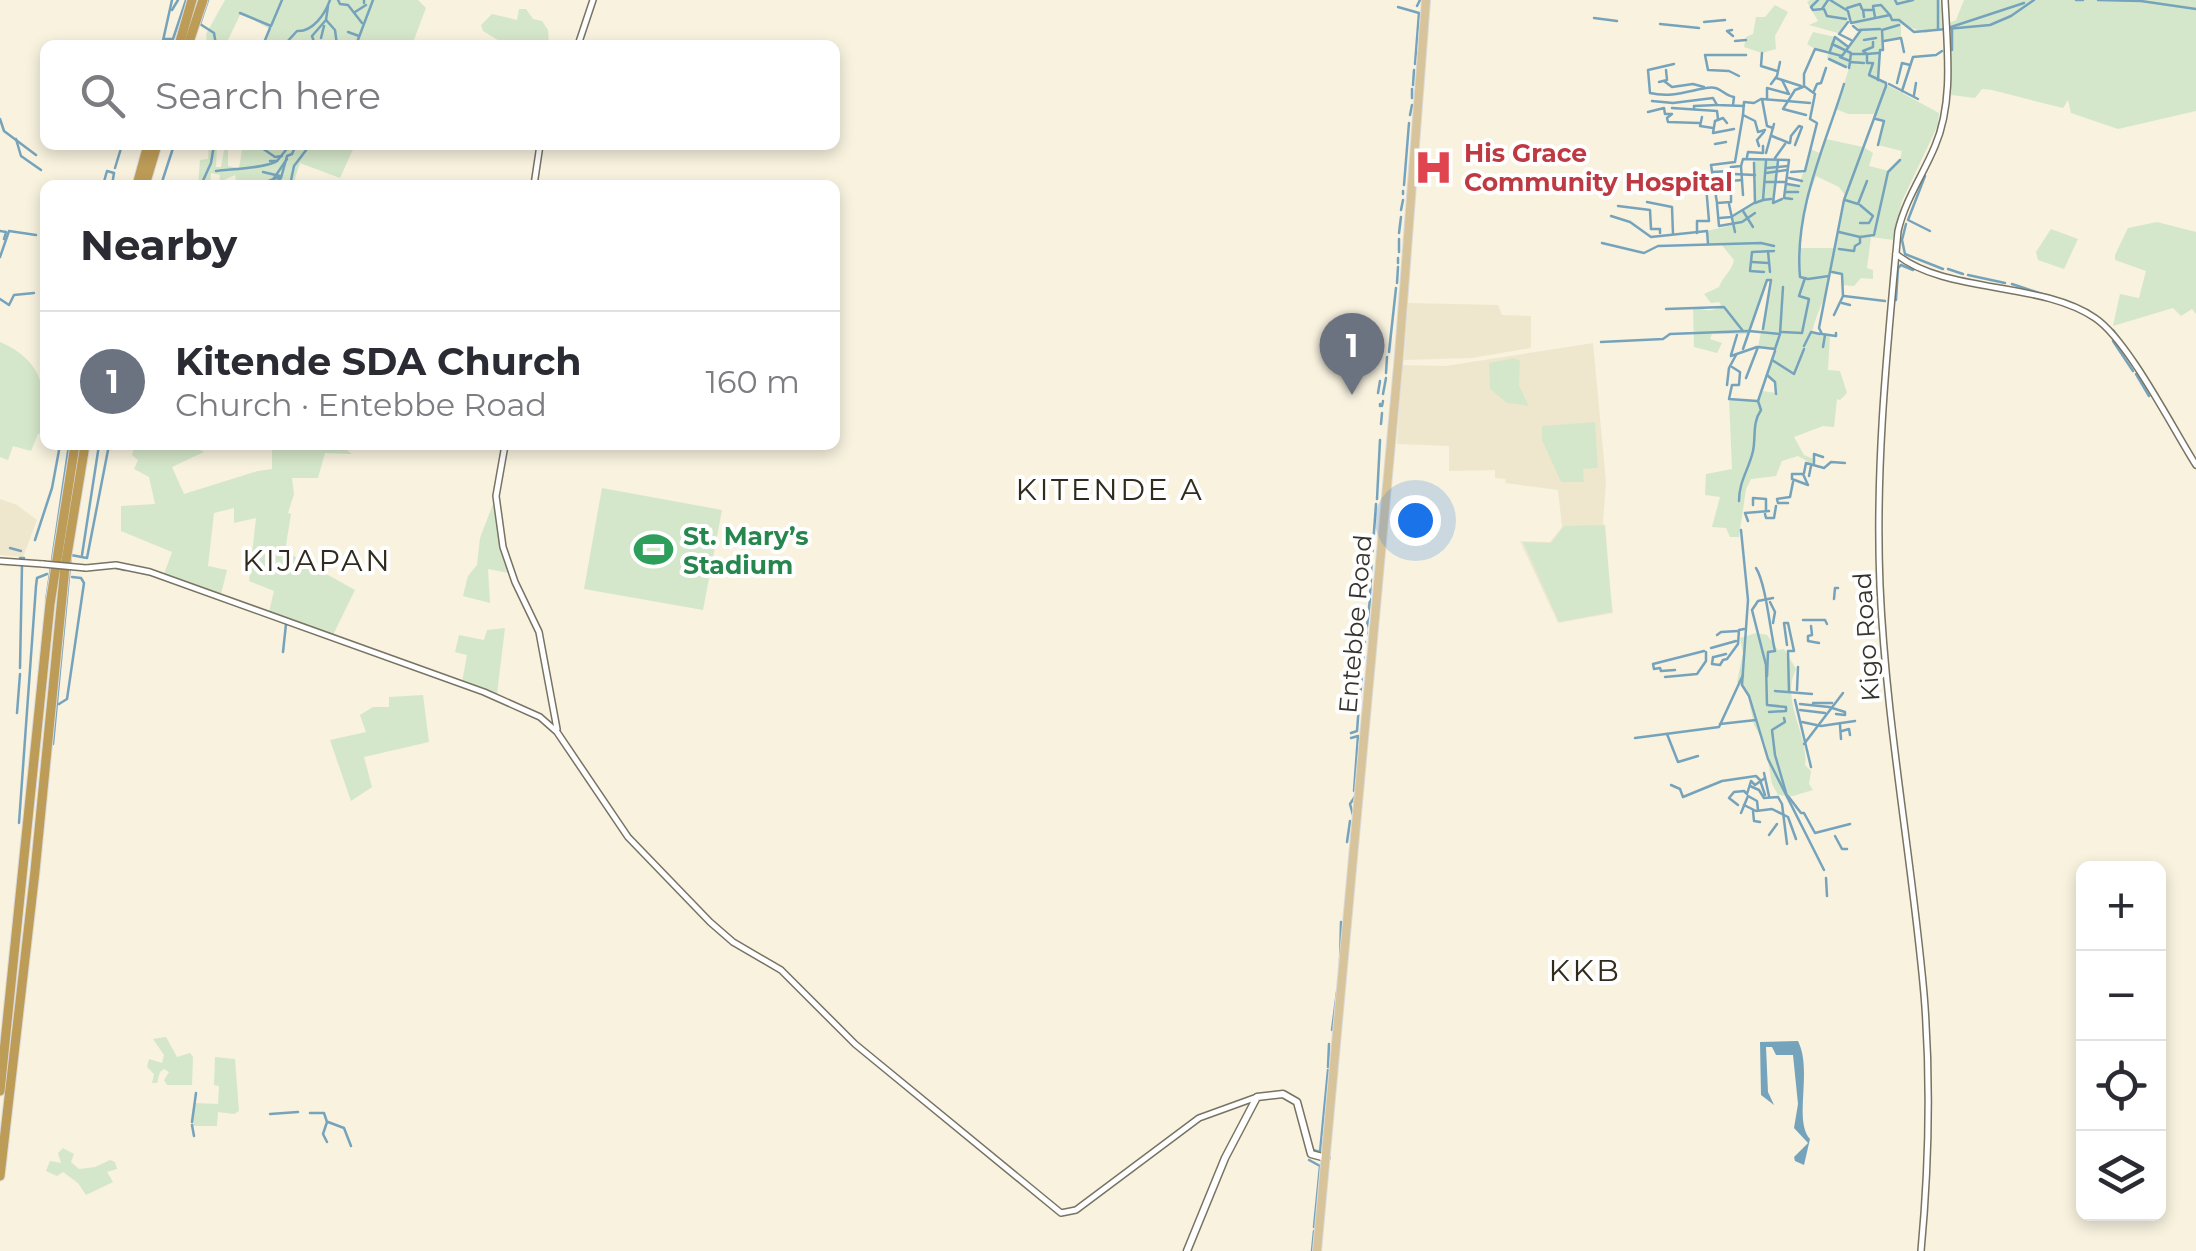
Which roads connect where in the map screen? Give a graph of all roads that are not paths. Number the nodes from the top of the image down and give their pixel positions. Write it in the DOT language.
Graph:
graph roads {
  1 [pos="192,0"];
  2 [pos="204,0"];
  3 [pos="592,0"];
  4 [pos="1426,0"];
  5 [pos="1945,0"];
  6 [pos="180,40"];
  7 [pos="190,40"];
  8 [pos="580,40"];
  9 [pos="146,150"];
  10 [pos="156,150"];
  11 [pos="539,150"];
  12 [pos="138,180"];
  13 [pos="146,180"];
  14 [pos="535,180"];
  15 [pos="1896,254"];
  16 [pos="74,450"];
  17 [pos="84,450"];
  18 [pos="504,450"];
  19 [pos="2196,465"];
  20 [pos="0,561"];
  21 [pos="558,732"];
  22 [pos="0,1090"];
  23 [pos="1257,1098"];
  24 [pos="1326,1158"];
  25 [pos="0,1176"];
  26 [pos="1186,1251"];
  27 [pos="1318,1251"];
  28 [pos="1921,1251"];
  1 -- 6 [label="highway"];
  2 -- 7 [label="highway"];
  3 -- 8 [label="street"];
  4 -- 24 [label="main road, Entebbe Road"];
  5 -- 15 [label="street, Kigo Road"];
  9 -- 12 [label="highway"];
  10 -- 13 [label="highway"];
  11 -- 14 [label="street"];
  15 -- 19 [label="street"];
  15 -- 28 [label="street, Kigo Road"];
  16 -- 22 [label="highway"];
  17 -- 25 [label="highway"];
  18 -- 21 [label="street"];
  20 -- 21 [label="street, bridge"];
  21 -- 23 [label="street"];
  23 -- 24 [label="main road"];
  23 -- 26 [label="main road"];
  24 -- 27 [label="main road, Entebbe Road"];
}
